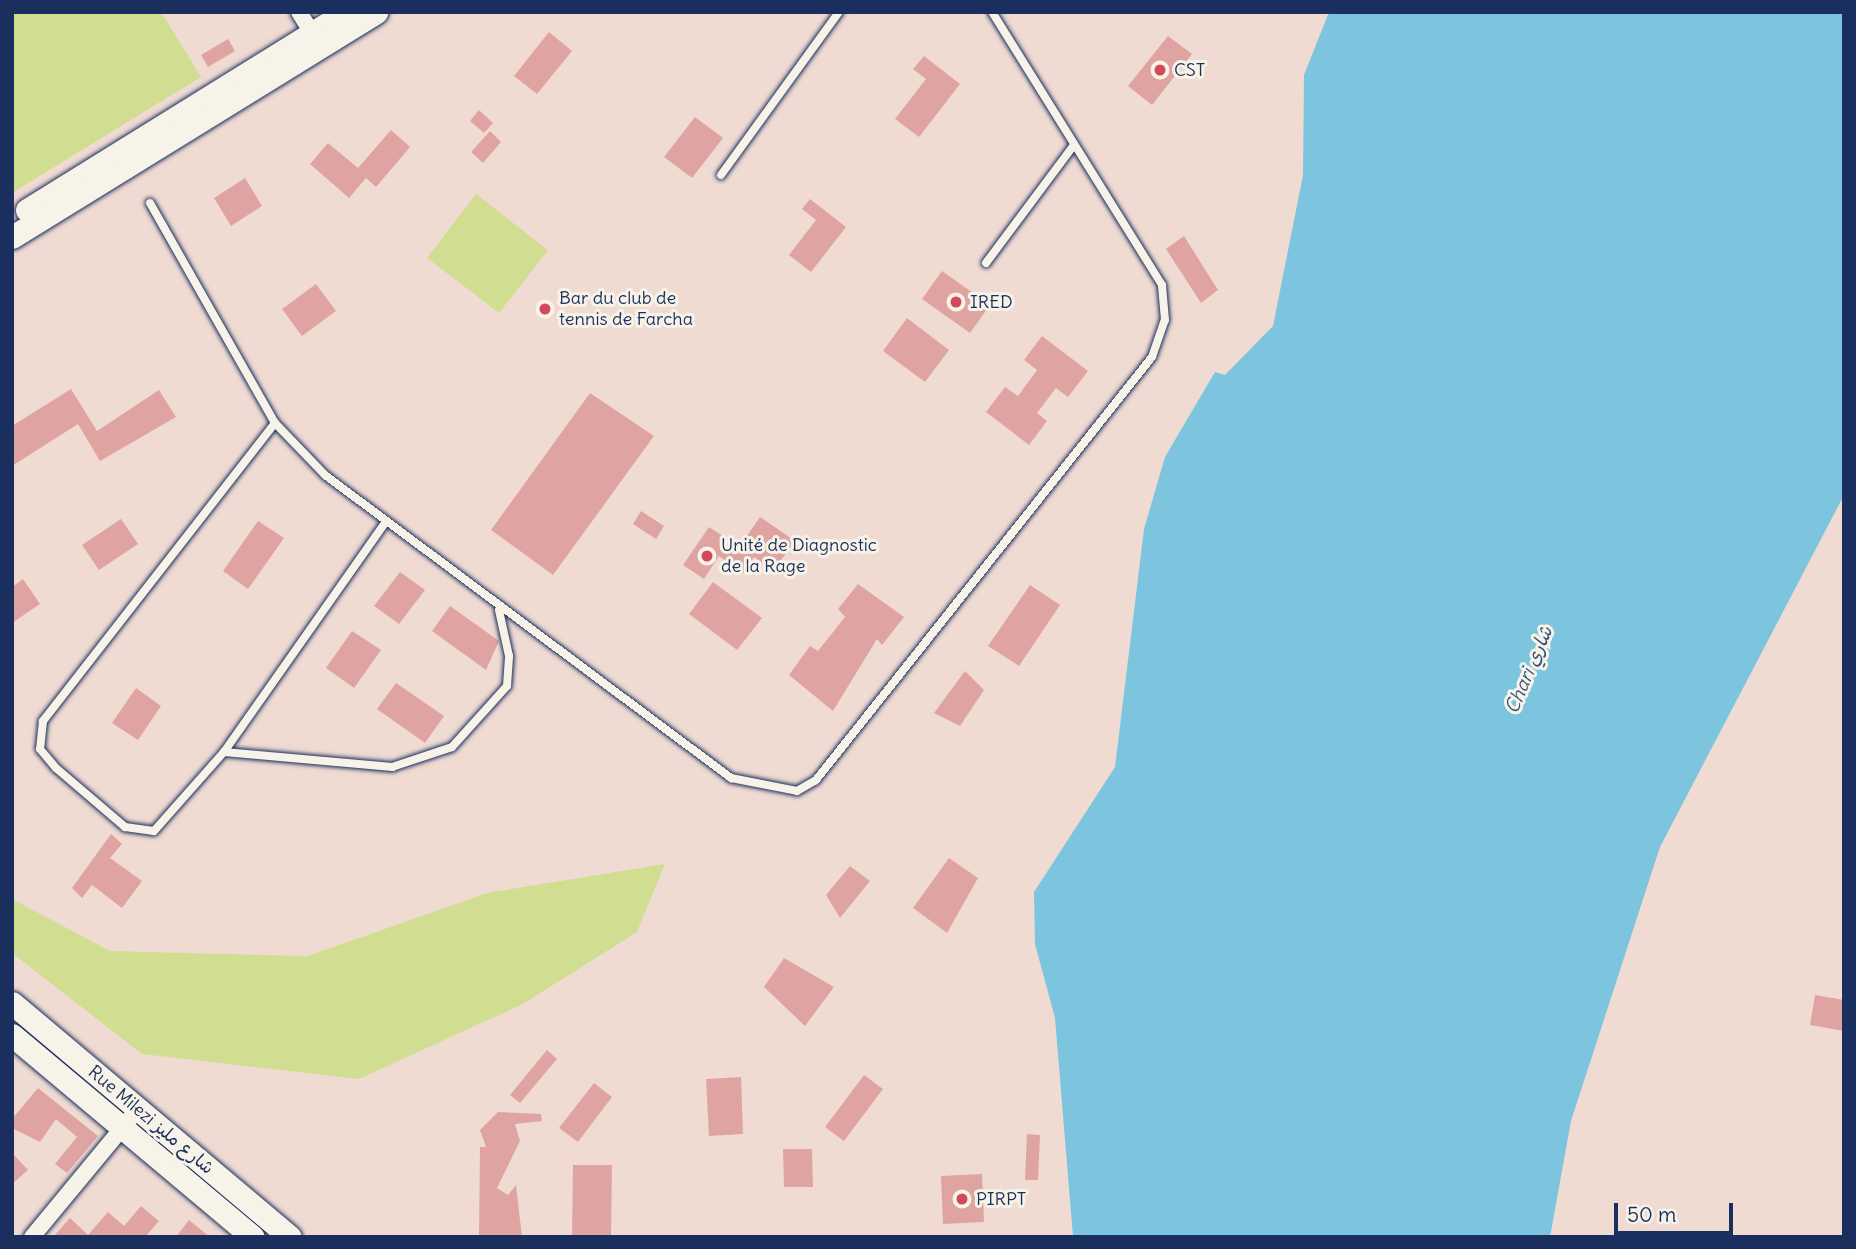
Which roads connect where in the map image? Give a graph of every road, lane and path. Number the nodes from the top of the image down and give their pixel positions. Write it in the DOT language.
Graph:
graph roads {
  1 [pos="299,12"];
  2 [pos="346,12"];
  3 [pos="376,12"];
  4 [pos="839,12"];
  5 [pos="992,12"];
  6 [pos="312,33"];
  7 [pos="1074,145"];
  8 [pos="721,175"];
  9 [pos="150,203"];
  10 [pos="12,219"];
  11 [pos="12,237"];
  12 [pos="986,263"];
  13 [pos="275,423"];
  14 [pos="385,523"];
  15 [pos="499,610"];
  16 [pos="224,752"];
  17 [pos="12,1003"];
  18 [pos="13,1037"];
  19 [pos="131,1118"];
  20 [pos="32,1237"];
  21 [pos="253,1237"];
  22 [pos="290,1237"];
  1 -- 6 [label="street"];
  2 -- 6 [label="main road"];
  3 -- 11 [label="main road"];
  4 -- 8 [label="lane"];
  5 -- 7 [label="lane"];
  6 -- 10 [label="main road"];
  7 -- 12 [label="lane"];
  7 -- 15 [label="lane"];
  9 -- 13 [label="lane"];
  13 -- 14 [label="lane"];
  13 -- 16 [label="lane"];
  14 -- 15 [label="lane"];
  14 -- 16 [label="lane"];
  15 -- 16 [label="lane"];
  17 -- 19 [label="main road, Rue Milezi شارع مليز"];
  18 -- 19 [label="main road, Rue Milezi شارع مليز"];
  19 -- 20 [label="street"];
  19 -- 21 [label="main road, Rue Milezi شارع مليز"];
  19 -- 22 [label="main road, Rue Milezi شارع مليز"];
}
